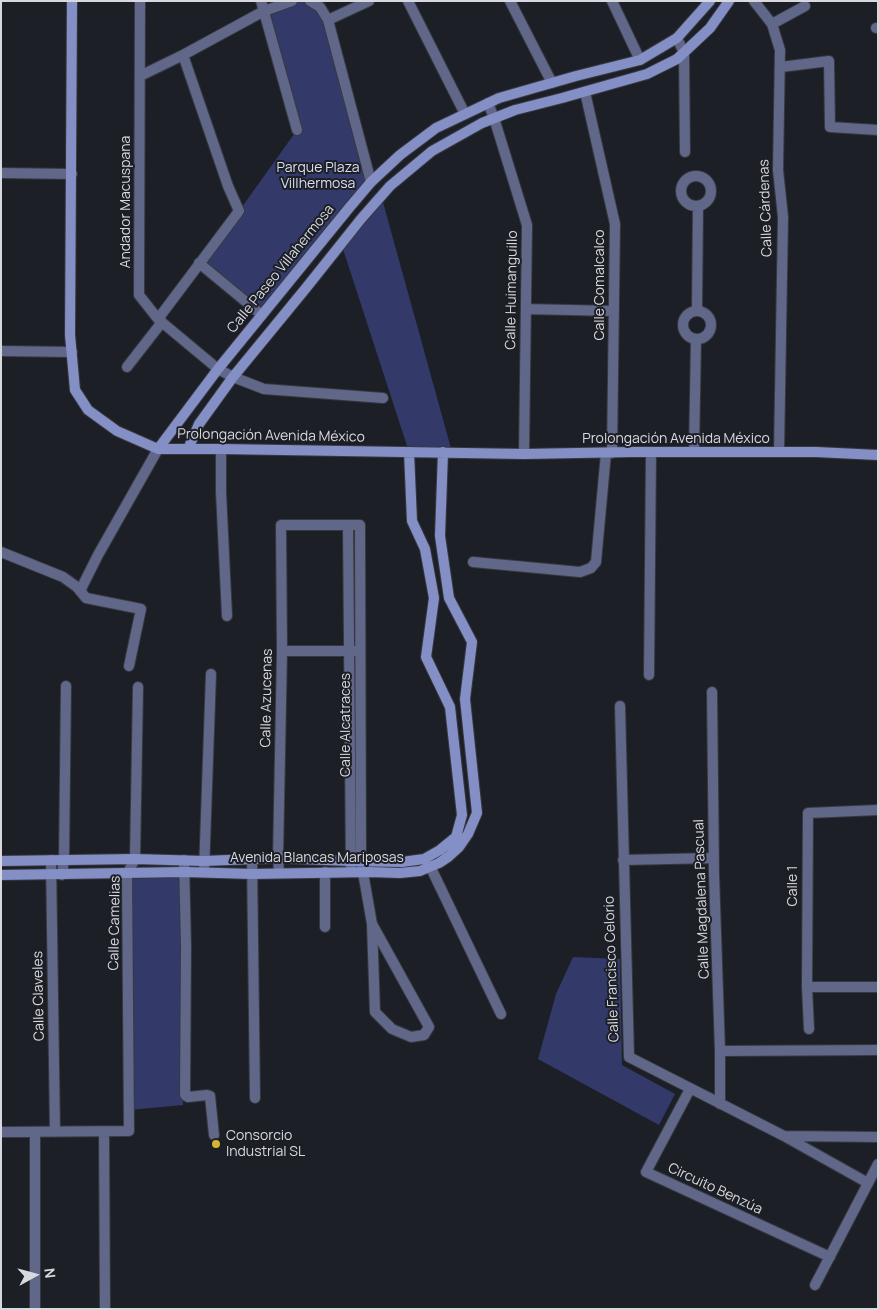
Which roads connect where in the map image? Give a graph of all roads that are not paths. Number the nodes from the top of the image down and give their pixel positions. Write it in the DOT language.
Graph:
graph roads {
  1 [pos="72,1"];
  2 [pos="140,1"];
  3 [pos="292,1"];
  4 [pos="310,1"];
  5 [pos="369,1"];
  6 [pos="408,1"];
  7 [pos="510,1"];
  8 [pos="612,1"];
  9 [pos="710,1"];
  10 [pos="728,1"];
  11 [pos="754,1"];
  12 [pos="262,6"];
  13 [pos="805,6"];
  14 [pos="328,20"];
  15 [pos="772,24"];
  16 [pos="677,38"];
  17 [pos="684,53"];
  18 [pos="183,55"];
  19 [pos="640,60"];
  20 [pos="780,67"];
  21 [pos="140,76"];
  22 [pos="552,83"];
  23 [pos="585,92"];
  24 [pos="488,103"];
  25 [pos="465,114"];
  26 [pos="494,118"];
  27 [pos="297,130"];
  28 [pos="878,130"];
  29 [pos="685,152"];
  30 [pos="1,173"];
  31 [pos="72,174"];
  32 [pos="371,182"];
  33 [pos="698,206"];
  34 [pos="349,208"];
  35 [pos="361,219"];
  36 [pos="199,263"];
  37 [pos="526,309"];
  38 [pos="697,310"];
  39 [pos="614,311"];
  40 [pos="262,315"];
  41 [pos="160,321"];
  42 [pos="696,339"];
  43 [pos="1,351"];
  44 [pos="72,352"];
  45 [pos="127,367"];
  46 [pos="218,369"];
  47 [pos="233,377"];
  48 [pos="382,398"];
  49 [pos="158,449"];
  50 [pos="188,449"];
  51 [pos="221,449"];
  52 [pos="409,452"];
  53 [pos="443,452"];
  54 [pos="651,452"];
  55 [pos="694,452"];
  56 [pos="778,452"];
  57 [pos="609,453"];
  58 [pos="524,454"];
  59 [pos="878,455"];
  60 [pos="348,525"];
  61 [pos="1,552"];
  62 [pos="473,562"];
  63 [pos="80,591"];
  64 [pos="227,616"];
  65 [pos="282,651"];
  66 [pos="354,651"];
  67 [pos="129,666"];
  68 [pos="211,674"];
  69 [pos="649,675"];
  70 [pos="66,686"];
  71 [pos="138,687"];
  72 [pos="712,692"];
  73 [pos="620,706"];
  74 [pos="878,810"];
  75 [pos="278,858"];
  76 [pos="714,858"];
  77 [pos="135,859"];
  78 [pos="252,859"];
  79 [pos="51,860"];
  80 [pos="64,860"];
  81 [pos="184,860"];
  82 [pos="204,860"];
  83 [pos="623,860"];
  84 [pos="1,861"];
  85 [pos="354,865"];
  86 [pos="430,866"];
  87 [pos="185,872"];
  88 [pos="204,872"];
  89 [pos="279,872"];
  90 [pos="325,872"];
  91 [pos="362,872"];
  92 [pos="127,874"];
  93 [pos="252,874"];
  94 [pos="1,875"];
  95 [pos="50,875"];
  96 [pos="62,875"];
  97 [pos="372,924"];
  98 [pos="325,927"];
  99 [pos="807,987"];
  100 [pos="878,987"];
  101 [pos="501,1014"];
  102 [pos="809,1029"];
  103 [pos="878,1050"];
  104 [pos="720,1051"];
  105 [pos="690,1089"];
  106 [pos="255,1098"];
  107 [pos="720,1104"];
  108 [pos="1,1132"];
  109 [pos="35,1132"];
  110 [pos="55,1132"];
  111 [pos="104,1132"];
  112 [pos="214,1135"];
  113 [pos="784,1136"];
  114 [pos="878,1137"];
  115 [pos="878,1164"];
  116 [pos="868,1183"];
  117 [pos="830,1258"];
  118 [pos="815,1285"];
  119 [pos="35,1309"];
  120 [pos="105,1309"];
  1 -- 31 [label="street, Prolongación Avenida México"];
  2 -- 21 [label="street, Andador Macuspana"];
  3 -- 12 [label="street"];
  4 -- 14 [label="street"];
  5 -- 14 [label="street"];
  6 -- 25 [label="street"];
  7 -- 22 [label="street"];
  8 -- 19 [label="street"];
  9 -- 16 [label="street, Calle Paseo Villahermosa"];
  10 -- 17 [label="street"];
  11 -- 15 [label="street, Calle Cárdenas"];
  12 -- 18 [label="street"];
  12 -- 27 [label="street"];
  13 -- 15 [label="street"];
  14 -- 32 [label="street"];
  15 -- 20 [label="street, Calle Cárdenas"];
  16 -- 17 [label="street"];
  16 -- 19 [label="street, Calle Paseo Villahermosa"];
  17 -- 23 [label="street"];
  17 -- 29 [label="street"];
  18 -- 21 [label="street"];
  18 -- 36 [label="street"];
  19 -- 22 [label="street, Calle Paseo Villahermosa"];
  20 -- 28 [label="street"];
  20 -- 56 [label="street, Calle Cárdenas"];
  21 -- 41 [label="street, Andador Macuspana"];
  22 -- 24 [label="street, Calle Paseo Villahermosa"];
  23 -- 26 [label="street"];
  23 -- 39 [label="street, Calle Comalcalco"];
  24 -- 25 [label="street, Calle Paseo Villahermosa"];
  24 -- 26 [label="street, Calle Huimanguillo"];
  25 -- 32 [label="street, Calle Paseo Villahermosa"];
  26 -- 35 [label="street"];
  26 -- 37 [label="street, Calle Huimanguillo"];
  30 -- 31 [label="street"];
  31 -- 44 [label="street, Prolongación Avenida México"];
  32 -- 34 [label="street, Calle Paseo Villahermosa"];
  33 -- 38 [label="street"];
  34 -- 35 [label="street"];
  34 -- 40 [label="street, Calle Paseo Villahermosa"];
  35 -- 47 [label="street"];
  36 -- 40 [label="street"];
  36 -- 41 [label="street"];
  37 -- 39 [label="street"];
  37 -- 58 [label="street, Calle Huimanguillo"];
  38 -- 42 [label="street"];
  38 -- 42 [label="street"];
  39 -- 57 [label="street, Calle Comalcalco"];
  40 -- 46 [label="street, Calle Paseo Villahermosa"];
  41 -- 45 [label="street"];
  41 -- 46 [label="street, Andador Macuspana"];
  42 -- 55 [label="street"];
  43 -- 44 [label="street"];
  44 -- 49 [label="street, Prolongación Avenida México"];
  46 -- 47 [label="street, Andador Macuspana"];
  46 -- 49 [label="street, Calle Paseo Villahermosa"];
  47 -- 48 [label="street, Andador Macuspana"];
  47 -- 50 [label="street"];
  49 -- 50 [label="street, Prolongación Avenida México"];
  49 -- 63 [label="street"];
  50 -- 51 [label="street, Prolongación Avenida México"];
  51 -- 52 [label="street, Prolongación Avenida México"];
  51 -- 64 [label="street"];
  52 -- 53 [label="street, Prolongación Avenida México"];
  52 -- 85 [label="street, Avenida Blancas Mariposas"];
  53 -- 58 [label="street, Prolongación Avenida México"];
  53 -- 86 [label="street, Avenida Blancas Mariposas"];
  54 -- 55 [label="street, Prolongación Avenida México"];
  54 -- 57 [label="street, Prolongación Avenida México"];
  54 -- 69 [label="street"];
  55 -- 56 [label="street, Prolongación Avenida México"];
  56 -- 59 [label="street, Prolongación Avenida México"];
  57 -- 58 [label="street, Prolongación Avenida México"];
  57 -- 62 [label="street, Calle Comalcalco"];
  60 -- 65 [label="street, Calle Azucenas"];
  60 -- 66 [label="street, Calle Alcatraces"];
  60 -- 66 [label="street, Calle Alcatraces"];
  61 -- 63 [label="street"];
  63 -- 67 [label="street"];
  65 -- 66 [label="street"];
  65 -- 75 [label="street, Calle Azucenas"];
  66 -- 85 [label="street, Calle Alcatraces"];
  68 -- 82 [label="street"];
  70 -- 80 [label="street"];
  71 -- 77 [label="street, Calle Camelias"];
  72 -- 76 [label="street, Calle Magdalena Pascual"];
  73 -- 83 [label="street, Calle Francisco Celorio"];
  74 -- 99 [label="street, Calle 1"];
  75 -- 78 [label="street, Avenida Blancas Mariposas"];
  75 -- 85 [label="street, Avenida Blancas Mariposas"];
  75 -- 89 [label="street, Calle Azucenas"];
  76 -- 83 [label="street"];
  76 -- 104 [label="street, Calle Magdalena Pascual"];
  77 -- 80 [label="street, Avenida Blancas Mariposas"];
  77 -- 81 [label="street, Avenida Blancas Mariposas"];
  77 -- 92 [label="street, Calle Camelias"];
  78 -- 82 [label="street, Avenida Blancas Mariposas"];
  78 -- 93 [label="street"];
  79 -- 80 [label="street, Avenida Blancas Mariposas"];
  79 -- 84 [label="street, Avenida Blancas Mariposas"];
  79 -- 95 [label="street, Calle Claveles"];
  80 -- 96 [label="street"];
  81 -- 82 [label="street, Avenida Blancas Mariposas"];
  81 -- 87 [label="street"];
  82 -- 88 [label="street"];
  83 -- 105 [label="street, Calle Francisco Celorio"];
  85 -- 90 [label="street, Avenida Blancas Mariposas"];
  85 -- 91 [label="street, Avenida Blancas Mariposas"];
  86 -- 91 [label="street, Avenida Blancas Mariposas"];
  86 -- 101 [label="street"];
  87 -- 88 [label="street, Avenida Blancas Mariposas"];
  87 -- 92 [label="street, Avenida Blancas Mariposas"];
  87 -- 112 [label="street"];
  88 -- 93 [label="street, Avenida Blancas Mariposas"];
  89 -- 90 [label="street, Avenida Blancas Mariposas"];
  89 -- 93 [label="street, Avenida Blancas Mariposas"];
  90 -- 98 [label="street"];
  91 -- 97 [label="street"];
  92 -- 96 [label="street, Avenida Blancas Mariposas"];
  92 -- 111 [label="street, Calle Camelias"];
  93 -- 106 [label="street"];
  94 -- 95 [label="street, Avenida Blancas Mariposas"];
  95 -- 96 [label="street, Avenida Blancas Mariposas"];
  95 -- 110 [label="street, Calle Claveles"];
  97 -- 97 [label="street"];
  99 -- 100 [label="street"];
  99 -- 102 [label="street, Calle 1"];
  103 -- 104 [label="street"];
  104 -- 107 [label="street, Calle Magdalena Pascual"];
  105 -- 107 [label="street, Calle Francisco Celorio"];
  105 -- 117 [label="street, Circuito Benzúa"];
  107 -- 113 [label="street, Calle Francisco Celorio"];
  108 -- 109 [label="street"];
  109 -- 110 [label="street"];
  109 -- 119 [label="street"];
  110 -- 111 [label="street"];
  111 -- 120 [label="street"];
  113 -- 114 [label="street"];
  113 -- 116 [label="street, Calle Francisco Celorio"];
  115 -- 116 [label="street"];
  116 -- 117 [label="street"];
  117 -- 118 [label="street"];
}
